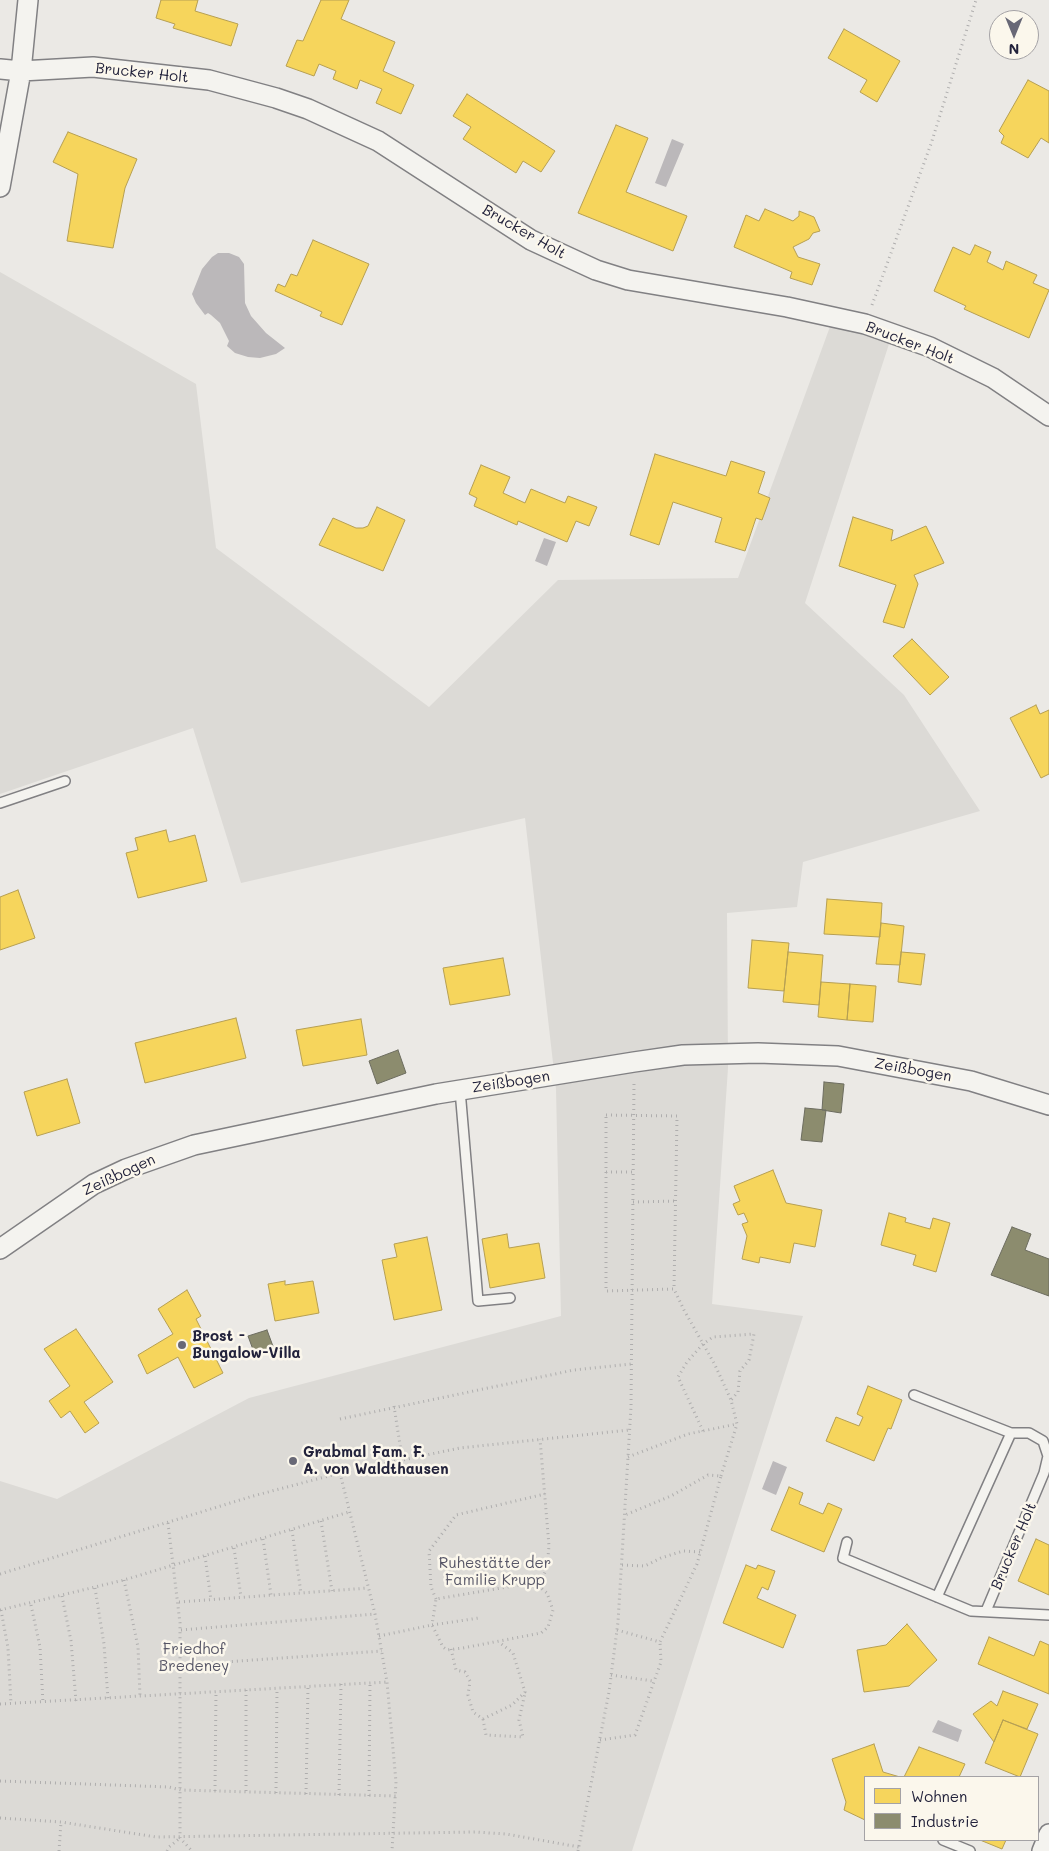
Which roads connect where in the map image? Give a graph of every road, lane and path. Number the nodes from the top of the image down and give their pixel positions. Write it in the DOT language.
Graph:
graph roads {
  1 [pos="28,0"];
  2 [pos="976,0"];
  3 [pos="0,69"];
  4 [pos="21,71"];
  5 [pos="0,186"];
  6 [pos="865,324"];
  7 [pos="1049,416"];
  8 [pos="65,781"];
  9 [pos="0,802"];
  10 [pos="634,1062"];
  11 [pos="460,1090"];
  12 [pos="1049,1105"];
  13 [pos="634,1114"];
  14 [pos="606,1172"];
  15 [pos="634,1172"];
  16 [pos="677,1201"];
  17 [pos="633,1202"];
  18 [pos="0,1249"];
  19 [pos="674,1289"];
  20 [pos="632,1290"];
  21 [pos="510,1298"];
  22 [pos="703,1344"];
  23 [pos="631,1364"];
  24 [pos="914,1395"];
  25 [pos="731,1400"];
  26 [pos="394,1406"];
  27 [pos="340,1419"];
  28 [pos="738,1424"];
  29 [pos="629,1430"];
  30 [pos="703,1431"];
  31 [pos="1011,1433"];
  32 [pos="540,1439"];
  33 [pos="628,1457"];
  34 [pos="402,1458"];
  35 [pos="340,1473"];
  36 [pos="721,1476"];
  37 [pos="545,1494"];
  38 [pos="349,1512"];
  39 [pos="625,1515"];
  40 [pos="321,1521"];
  41 [pos="168,1523"];
  42 [pos="292,1530"];
  43 [pos="263,1539"];
  44 [pos="847,1542"];
  45 [pos="234,1548"];
  46 [pos="701,1552"];
  47 [pos="205,1556"];
  48 [pos="622,1565"];
  49 [pos="174,1566"];
  50 [pos="0,1574"];
  51 [pos="124,1580"];
  52 [pos="538,1587"];
  53 [pos="95,1588"];
  54 [pos="368,1588"];
  55 [pos="332,1591"];
  56 [pos="301,1593"];
  57 [pos="271,1595"];
  58 [pos="62,1596"];
  59 [pos="937,1597"];
  60 [pos="241,1598"];
  61 [pos="436,1599"];
  62 [pos="211,1600"];
  63 [pos="179,1602"];
  64 [pos="31,1605"];
  65 [pos="0,1610"];
  66 [pos="986,1611"];
  67 [pos="375,1614"];
  68 [pos="1049,1616"];
  69 [pos="479,1618"];
  70 [pos="432,1625"];
  71 [pos="181,1630"];
  72 [pos="617,1630"];
  73 [pos="379,1636"];
  74 [pos="499,1642"];
  75 [pos="660,1642"];
  76 [pos="451,1649"];
  77 [pos="382,1652"];
  78 [pos="182,1665"];
  79 [pos="611,1675"];
  80 [pos="653,1681"];
  81 [pos="370,1682"];
  82 [pos="387,1682"];
  83 [pos="340,1684"];
  84 [pos="308,1686"];
  85 [pos="277,1688"];
  86 [pos="246,1690"];
  87 [pos="216,1691"];
  88 [pos="525,1692"];
  89 [pos="182,1693"];
  90 [pos="140,1696"];
  91 [pos="108,1699"];
  92 [pos="76,1700"];
  93 [pos="43,1703"];
  94 [pos="0,1704"];
  95 [pos="11,1704"];
  96 [pos="482,1719"];
  97 [pos="600,1740"];
  98 [pos="0,1781"];
  99 [pos="181,1790"];
  100 [pos="215,1791"];
  101 [pos="246,1792"];
  102 [pos="276,1793"];
  103 [pos="306,1794"];
  104 [pos="339,1795"];
  105 [pos="369,1796"];
  106 [pos="396,1796"];
  107 [pos="0,1818"];
  108 [pos="60,1822"];
  109 [pos="1049,1834"];
  110 [pos="393,1835"];
  111 [pos="180,1838"];
  112 [pos="945,1841"];
  113 [pos="579,1849"];
  114 [pos="59,1851"];
  115 [pos="167,1851"];
  116 [pos="192,1851"];
  117 [pos="392,1851"];
  118 [pos="970,1851"];
  119 [pos="1042,1851"];
  1 -- 4 [label="street"];
  2 -- 6 [label="path"];
  3 -- 4 [label="street, Brucker Holt"];
  4 -- 5 [label="street"];
  4 -- 6 [label="street, Brucker Holt"];
  6 -- 7 [label="street, Brucker Holt"];
  8 -- 9 [label="lane"];
  10 -- 11 [label="street, Zeißbogen"];
  10 -- 12 [label="street, Zeißbogen"];
  10 -- 13 [label="path"];
  11 -- 18 [label="street, Zeißbogen"];
  11 -- 21 [label="lane"];
  13 -- 14 [label="path"];
  13 -- 15 [label="path"];
  13 -- 16 [label="path"];
  14 -- 15 [label="path"];
  14 -- 20 [label="path"];
  15 -- 17 [label="path"];
  16 -- 17 [label="path"];
  16 -- 19 [label="path"];
  17 -- 20 [label="path"];
  19 -- 20 [label="path"];
  19 -- 22 [label="path"];
  20 -- 23 [label="path"];
  22 -- 25 [label="path"];
  22 -- 25 [label="path"];
  22 -- 30 [label="path"];
  23 -- 26 [label="path"];
  23 -- 29 [label="path"];
  24 -- 31 [label="lane, Brucker Holt"];
  25 -- 28 [label="path"];
  26 -- 27 [label="path"];
  26 -- 34 [label="path"];
  28 -- 30 [label="path"];
  28 -- 36 [label="path"];
  29 -- 32 [label="path"];
  29 -- 33 [label="path"];
  30 -- 33 [label="path"];
  31 -- 59 [label="lane"];
  31 -- 66 [label="lane, Brucker Holt"];
  32 -- 34 [label="path"];
  32 -- 37 [label="path"];
  33 -- 39 [label="path"];
  34 -- 35 [label="path"];
  35 -- 38 [label="path"];
  35 -- 41 [label="path"];
  36 -- 39 [label="path"];
  36 -- 46 [label="path"];
  37 -- 52 [label="path"];
  37 -- 61 [label="path"];
  38 -- 40 [label="path"];
  38 -- 54 [label="path"];
  39 -- 48 [label="path"];
  40 -- 42 [label="path"];
  40 -- 55 [label="path"];
  41 -- 49 [label="path"];
  41 -- 50 [label="path"];
  42 -- 43 [label="path"];
  42 -- 56 [label="path"];
  43 -- 45 [label="path"];
  43 -- 57 [label="path"];
  44 -- 59 [label="lane, Brucker Holt"];
  45 -- 47 [label="path"];
  45 -- 60 [label="path"];
  46 -- 48 [label="path"];
  46 -- 75 [label="path"];
  47 -- 49 [label="path"];
  47 -- 62 [label="path"];
  48 -- 72 [label="path"];
  49 -- 51 [label="path"];
  49 -- 63 [label="path"];
  51 -- 53 [label="path"];
  51 -- 90 [label="path"];
  52 -- 61 [label="path"];
  52 -- 74 [label="path"];
  53 -- 58 [label="path"];
  53 -- 91 [label="path"];
  54 -- 55 [label="path"];
  54 -- 67 [label="path"];
  55 -- 56 [label="path"];
  56 -- 57 [label="path"];
  57 -- 60 [label="path"];
  58 -- 64 [label="path"];
  58 -- 92 [label="path"];
  59 -- 66 [label="lane, Brucker Holt"];
  60 -- 62 [label="path"];
  61 -- 70 [label="path"];
  62 -- 63 [label="path"];
  63 -- 71 [label="path"];
  64 -- 65 [label="path"];
  64 -- 93 [label="path"];
  65 -- 95 [label="path"];
  66 -- 68 [label="lane, Brucker Holt"];
  67 -- 71 [label="path"];
  67 -- 73 [label="path"];
  69 -- 70 [label="path"];
  70 -- 73 [label="path"];
  70 -- 76 [label="path"];
  71 -- 78 [label="path"];
  72 -- 75 [label="path"];
  72 -- 79 [label="path"];
  73 -- 77 [label="path"];
  74 -- 76 [label="path"];
  74 -- 88 [label="path"];
  75 -- 80 [label="path"];
  76 -- 96 [label="path"];
  77 -- 78 [label="path"];
  77 -- 82 [label="path"];
  78 -- 89 [label="path"];
  79 -- 80 [label="path"];
  79 -- 97 [label="path"];
  80 -- 97 [label="path"];
  81 -- 82 [label="path"];
  81 -- 83 [label="path"];
  81 -- 105 [label="path"];
  82 -- 106 [label="path"];
  83 -- 84 [label="path"];
  83 -- 104 [label="path"];
  84 -- 85 [label="path"];
  84 -- 103 [label="path"];
  85 -- 86 [label="path"];
  85 -- 102 [label="path"];
  86 -- 87 [label="path"];
  86 -- 101 [label="path"];
  87 -- 89 [label="path"];
  87 -- 100 [label="path"];
  88 -- 96 [label="path"];
  88 -- 96 [label="path"];
  89 -- 90 [label="path"];
  89 -- 99 [label="path"];
  90 -- 91 [label="path"];
  91 -- 92 [label="path"];
  92 -- 93 [label="path"];
  93 -- 95 [label="path"];
  94 -- 95 [label="path"];
  97 -- 113 [label="path"];
  98 -- 99 [label="path"];
  99 -- 100 [label="path"];
  99 -- 111 [label="path"];
  100 -- 101 [label="path"];
  101 -- 102 [label="path"];
  102 -- 103 [label="path"];
  103 -- 104 [label="path"];
  104 -- 105 [label="path"];
  105 -- 106 [label="path"];
  106 -- 110 [label="path"];
  107 -- 108 [label="path"];
  108 -- 111 [label="path"];
  108 -- 114 [label="path"];
  109 -- 119 [label="street"];
  110 -- 111 [label="path"];
  110 -- 113 [label="path"];
  110 -- 117 [label="path"];
  111 -- 115 [label="path"];
  111 -- 116 [label="path"];
  112 -- 118 [label="lane"];
}
